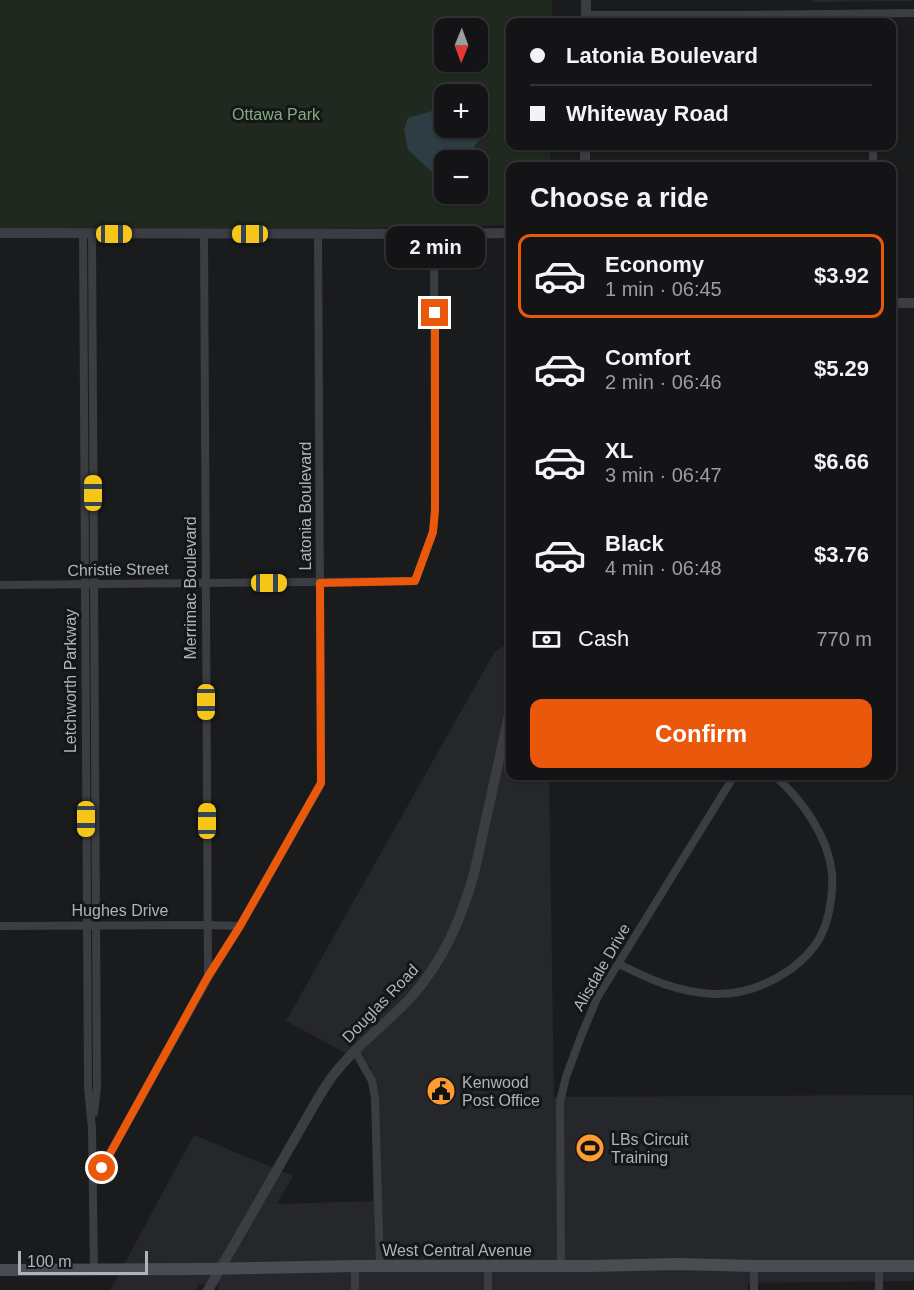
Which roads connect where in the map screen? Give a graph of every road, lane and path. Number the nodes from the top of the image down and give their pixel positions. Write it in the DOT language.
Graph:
graph roads {
  1 [pos="586,0"];
  2 [pos="914,12"];
  3 [pos="871,13"];
  4 [pos="586,18"];
  5 [pos="624,18"];
  6 [pos="871,18"];
  7 [pos="506,232"];
  8 [pos="0,233"];
  9 [pos="87,234"];
  10 [pos="204,234"];
  11 [pos="318,234"];
  12 [pos="434,234"];
  13 [pos="896,303"];
  14 [pos="914,303"];
  15 [pos="320,583"];
  16 [pos="89,584"];
  17 [pos="205,584"];
  18 [pos="0,585"];
  19 [pos="506,728"];
  20 [pos="732,780"];
  21 [pos="779,780"];
  22 [pos="91,925"];
  23 [pos="208,925"];
  24 [pos="0,926"];
  25 [pos="240,926"];
  26 [pos="619,964"];
  27 [pos="207,978"];
  28 [pos="355,1051"];
  29 [pos="93,1185"];
  30 [pos="355,1266"];
  31 [pos="380,1266"];
  32 [pos="488,1266"];
  33 [pos="561,1266"];
  34 [pos="754,1266"];
  35 [pos="879,1266"];
  36 [pos="914,1266"];
  37 [pos="220,1269"];
  38 [pos="0,1270"];
  39 [pos="94,1270"];
  40 [pos="208,1290"];
  41 [pos="355,1290"];
  42 [pos="488,1290"];
  43 [pos="754,1290"];
  44 [pos="879,1290"];
  1 -- 4 [label="street"];
  2 -- 3 [label="street"];
  3 -- 5 [label="street"];
  3 -- 6 [label="street"];
  7 -- 12 [label="street"];
  8 -- 9 [label="street"];
  9 -- 10 [label="street"];
  9 -- 16 [label="street, Letchworth Parkway"];
  10 -- 11 [label="street"];
  10 -- 17 [label="street, Merrimac Boulevard"];
  11 -- 12 [label="street"];
  11 -- 15 [label="street, Latonia Boulevard"];
  12 -- 15 [label="street, Christie Street"];
  13 -- 14 [label="street"];
  15 -- 17 [label="street, Christie Street"];
  15 -- 25 [label="street, Latonia Boulevard"];
  16 -- 17 [label="street, Christie Street"];
  16 -- 18 [label="street, Christie Street"];
  16 -- 22 [label="street, Letchworth Parkway"];
  17 -- 23 [label="street, Merrimac Boulevard"];
  19 -- 28 [label="street, Douglas Road"];
  20 -- 26 [label="street, Alisdale Drive"];
  21 -- 26 [label="street"];
  22 -- 23 [label="street, Hughes Drive"];
  22 -- 24 [label="street, Hughes Drive"];
  22 -- 29 [label="street, Letchworth Parkway"];
  23 -- 25 [label="street, Hughes Drive"];
  23 -- 27 [label="street, Merrimac Boulevard"];
  25 -- 27 [label="street, Latonia Boulevard"];
  26 -- 33 [label="street, Alisdale Drive"];
  27 -- 29 [label="street, Latonia Boulevard"];
  28 -- 31 [label="street"];
  28 -- 37 [label="street, Douglas Road"];
  29 -- 39 [label="street, Letchworth Parkway"];
  30 -- 31 [label="main road, West Central Avenue"];
  30 -- 37 [label="main road, West Central Avenue"];
  30 -- 41 [label="street"];
  31 -- 32 [label="main road, West Central Avenue"];
  32 -- 33 [label="main road, West Central Avenue"];
  32 -- 42 [label="street"];
  33 -- 34 [label="main road, West Central Avenue"];
  34 -- 35 [label="main road, West Central Avenue"];
  34 -- 43 [label="street"];
  35 -- 36 [label="main road, West Central Avenue"];
  35 -- 44 [label="street"];
  37 -- 39 [label="main road, West Central Avenue"];
  37 -- 40 [label="street, Douglas Road"];
  38 -- 39 [label="main road, West Central Avenue"];
}
